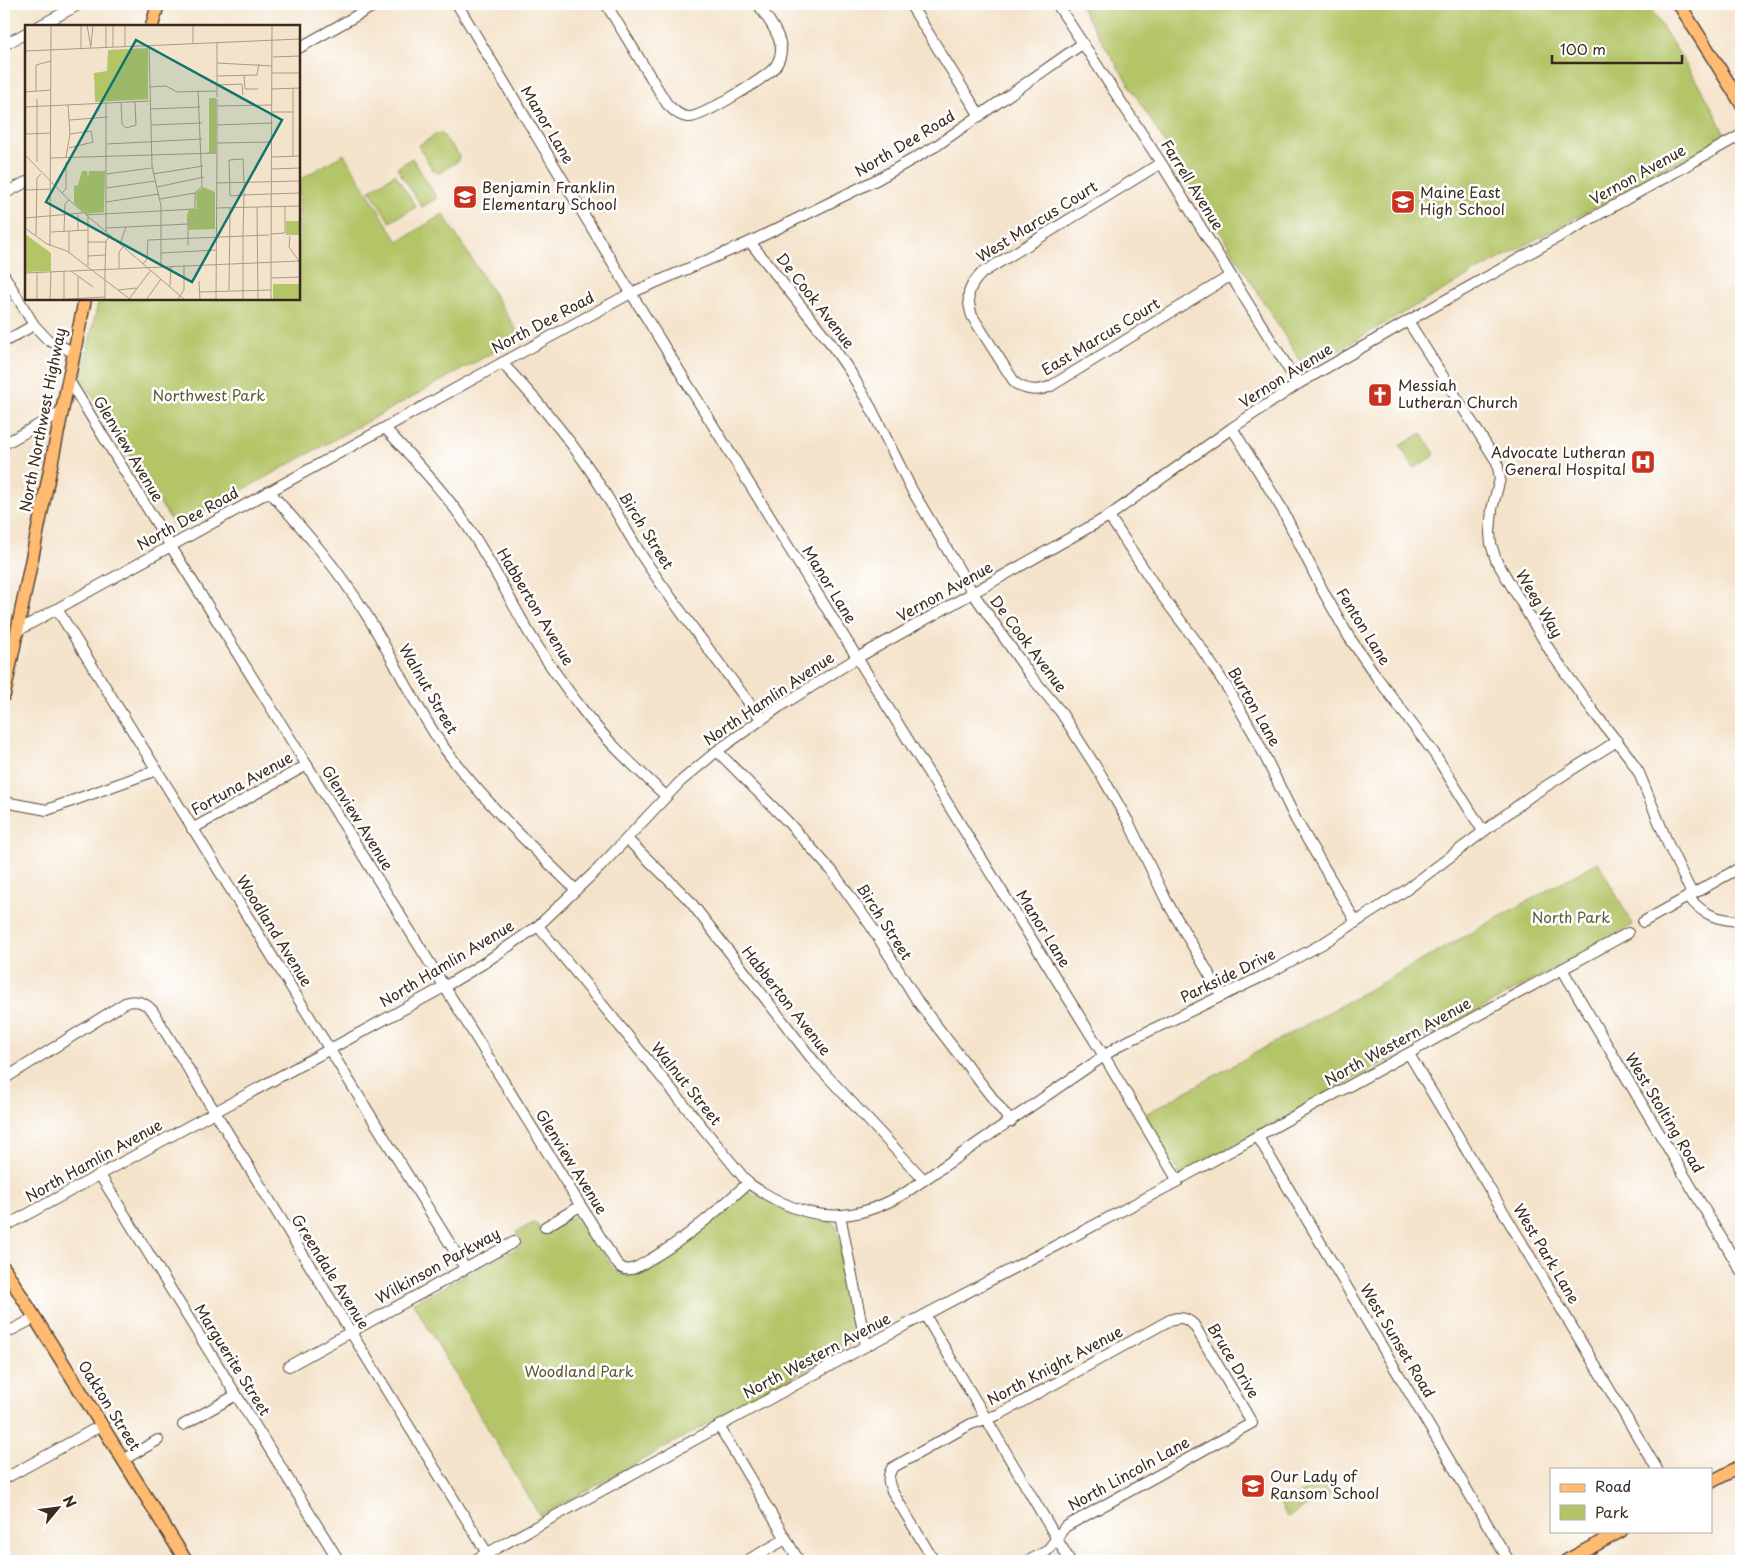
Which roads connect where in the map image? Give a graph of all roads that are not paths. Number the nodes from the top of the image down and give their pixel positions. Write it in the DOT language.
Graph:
graph roads {
  1 [pos="80,4"];
  2 [pos="158,4"];
  3 [pos="377,4"];
  4 [pos="457,4"];
  5 [pos="606,4"];
  6 [pos="758,4"];
  7 [pos="910,4"];
  8 [pos="1058,4"];
  9 [pos="1679,4"];
  10 [pos="41,25"];
  11 [pos="152,25"];
  12 [pos="25,34"];
  13 [pos="1082,44"];
  14 [pos="4,45"];
  15 [pos="300,47"];
  16 [pos="1741,103"];
  17 [pos="980,116"];
  18 [pos="1741,135"];
  19 [pos="1161,163"];
  20 [pos="25,183"];
  21 [pos="4,194"];
  22 [pos="750,242"];
  23 [pos="4,275"];
  24 [pos="1230,276"];
  25 [pos="631,293"];
  26 [pos="85,300"];
  27 [pos="1408,320"];
  28 [pos="34,326"];
  29 [pos="4,342"];
  30 [pos="73,352"];
  31 [pos="996,354"];
  32 [pos="502,362"];
  33 [pos="68,379"];
  34 [pos="1298,384"];
  35 [pos="62,412"];
  36 [pos="384,428"];
  37 [pos="1232,428"];
  38 [pos="4,444"];
  39 [pos="269,491"];
  40 [pos="1109,516"];
  41 [pos="170,545"];
  42 [pos="973,593"];
  43 [pos="57,609"];
  44 [pos="17,631"];
  45 [pos="857,658"];
  46 [pos="6,676"];
  47 [pos="4,695"];
  48 [pos="761,719"];
  49 [pos="1617,741"];
  50 [pos="717,750"];
  51 [pos="307,765"];
  52 [pos="156,770"];
  53 [pos="666,796"];
  54 [pos="4,802"];
  55 [pos="192,829"];
  56 [pos="1483,831"];
  57 [pos="627,839"];
  58 [pos="1741,869"];
  59 [pos="576,890"];
  60 [pos="1690,895"];
  61 [pos="1741,921"];
  62 [pos="1356,922"];
  63 [pos="1643,922"];
  64 [pos="538,926"];
  65 [pos="1628,933"];
  66 [pos="1562,969"];
  67 [pos="444,987"];
  68 [pos="1222,996"];
  69 [pos="330,1049"];
  70 [pos="1409,1054"];
  71 [pos="1104,1056"];
  72 [pos="4,1079"];
  73 [pos="214,1113"];
  74 [pos="1011,1122"];
  75 [pos="1258,1136"];
  76 [pos="100,1175"];
  77 [pos="1180,1179"];
  78 [pos="924,1180"];
  79 [pos="748,1183"];
  80 [pos="580,1206"];
  81 [pos="840,1215"];
  82 [pos="4,1227"];
  83 [pos="545,1227"];
  84 [pos="514,1242"];
  85 [pos="4,1268"];
  86 [pos="465,1268"];
  87 [pos="1741,1271"];
  88 [pos="925,1315"];
  89 [pos="35,1318"];
  90 [pos="1185,1319"];
  91 [pos="349,1331"];
  92 [pos="4,1334"];
  93 [pos="866,1346"];
  94 [pos="289,1366"];
  95 [pos="236,1395"];
  96 [pos="986,1419"];
  97 [pos="1252,1423"];
  98 [pos="102,1425"];
  99 [pos="183,1425"];
  100 [pos="719,1426"];
  101 [pos="158,1440"];
  102 [pos="123,1460"];
  103 [pos="1741,1466"];
  104 [pos="1656,1468"];
  105 [pos="4,1479"];
  106 [pos="1712,1481"];
  107 [pos="1619,1532"];
  108 [pos="786,1539"];
  109 [pos="1056,1539"];
  110 [pos="490,1557"];
  111 [pos="186,1561"];
  112 [pos="339,1561"];
  113 [pos="473,1561"];
  114 [pos="746,1561"];
  115 [pos="799,1561"];
  116 [pos="934,1561"];
  117 [pos="1028,1561"];
  118 [pos="1070,1561"];
  119 [pos="1509,1561"];
  120 [pos="1566,1561"];
  1 -- 10 [label="street"];
  2 -- 11 [label="main road"];
  3 -- 15 [label="street"];
  4 -- 25 [label="street, Manor Lane"];
  5 -- 6 [label="street"];
  7 -- 17 [label="street"];
  8 -- 13 [label="street, Farrell Avenue"];
  9 -- 16 [label="main road"];
  12 -- 14 [label="street"];
  13 -- 17 [label="street, North Dee Road"];
  13 -- 19 [label="street, Farrell Avenue"];
  17 -- 22 [label="street, North Dee Road"];
  18 -- 27 [label="street, Vernon Avenue"];
  19 -- 24 [label="street, Farrell Avenue"];
  19 -- 31 [label="street, West Marcus Court"];
  20 -- 21 [label="street"];
  22 -- 25 [label="street, North Dee Road"];
  22 -- 42 [label="street, De Cook Avenue"];
  23 -- 28 [label="street"];
  24 -- 31 [label="street, East Marcus Court"];
  24 -- 34 [label="street, Farrell Avenue"];
  25 -- 32 [label="street, North Dee Road"];
  25 -- 45 [label="street, Manor Lane"];
  26 -- 30 [label="main road, North Northwest Highway"];
  27 -- 34 [label="street, Vernon Avenue"];
  27 -- 49 [label="street, Weeg Way"];
  28 -- 29 [label="street"];
  28 -- 30 [label="street"];
  30 -- 33 [label="main road, North Northwest Highway"];
  32 -- 36 [label="street, North Dee Road"];
  32 -- 48 [label="street, Birch Street"];
  33 -- 35 [label="main road, North Northwest Highway"];
  33 -- 41 [label="street, Glenview Avenue"];
  34 -- 37 [label="street, Vernon Avenue"];
  35 -- 38 [label="street"];
  35 -- 44 [label="main road, North Northwest Highway"];
  36 -- 39 [label="street, North Dee Road"];
  36 -- 53 [label="street, Habberton Avenue"];
  37 -- 40 [label="street, Vernon Avenue"];
  37 -- 56 [label="street, Fenton Lane"];
  39 -- 41 [label="street, North Dee Road"];
  39 -- 59 [label="street, Walnut Street"];
  40 -- 42 [label="street, Vernon Avenue"];
  40 -- 62 [label="street, Burton Lane"];
  41 -- 43 [label="street, North Dee Road"];
  41 -- 51 [label="street, Glenview Avenue"];
  42 -- 45 [label="street, Vernon Avenue"];
  42 -- 68 [label="street, De Cook Avenue"];
  43 -- 44 [label="street, North Dee Road"];
  43 -- 52 [label="street, Woodland Avenue"];
  44 -- 46 [label="main road, North Northwest Highway"];
  45 -- 48 [label="street, North Hamlin Avenue"];
  45 -- 71 [label="street, Manor Lane"];
  46 -- 47 [label="main road, North Northwest Highway"];
  48 -- 50 [label="street, North Hamlin Avenue"];
  49 -- 56 [label="street, Parkside Drive"];
  49 -- 60 [label="street, Weeg Way"];
  50 -- 53 [label="street, North Hamlin Avenue"];
  50 -- 74 [label="street, Birch Street"];
  51 -- 55 [label="street, Fortuna Avenue"];
  51 -- 67 [label="street, Glenview Avenue"];
  52 -- 54 [label="street"];
  52 -- 55 [label="street, Woodland Avenue"];
  53 -- 57 [label="street, North Hamlin Avenue"];
  55 -- 69 [label="street, Woodland Avenue"];
  56 -- 62 [label="street, Parkside Drive"];
  57 -- 59 [label="street, North Hamlin Avenue"];
  57 -- 78 [label="street, Habberton Avenue"];
  58 -- 60 [label="street"];
  59 -- 64 [label="street, North Hamlin Avenue"];
  60 -- 61 [label="street, Weeg Way"];
  60 -- 63 [label="street"];
  62 -- 68 [label="street, Parkside Drive"];
  64 -- 67 [label="street, North Hamlin Avenue"];
  64 -- 79 [label="street, Walnut Street"];
  65 -- 66 [label="street, North Western Avenue"];
  66 -- 70 [label="street, North Western Avenue"];
  66 -- 87 [label="street, West Stolting Road"];
  67 -- 69 [label="street, North Hamlin Avenue"];
  67 -- 80 [label="street, Glenview Avenue"];
  68 -- 71 [label="street, Parkside Drive"];
  69 -- 73 [label="street, North Hamlin Avenue"];
  69 -- 86 [label="street, Woodland Avenue"];
  70 -- 75 [label="street, North Western Avenue"];
  70 -- 104 [label="street, West Park Lane"];
  71 -- 74 [label="street, Parkside Drive"];
  71 -- 77 [label="street, Manor Lane"];
  72 -- 73 [label="street, Greendale Avenue"];
  73 -- 76 [label="street, North Hamlin Avenue"];
  73 -- 91 [label="street, Greendale Avenue"];
  74 -- 78 [label="street, Parkside Drive"];
  75 -- 77 [label="street, North Western Avenue"];
  75 -- 119 [label="street, West Sunset Road"];
  76 -- 82 [label="street, North Hamlin Avenue"];
  76 -- 95 [label="street, Marguerite Street"];
  77 -- 88 [label="street, North Western Avenue"];
  78 -- 81 [label="street, Parkside Drive"];
  79 -- 80 [label="street, Glenview Avenue"];
  79 -- 81 [label="street, Walnut Street"];
  80 -- 83 [label="street"];
  81 -- 93 [label="street"];
  84 -- 86 [label="street, Wilkinson Parkway"];
  85 -- 89 [label="main road, Oakton Street"];
  86 -- 91 [label="street, Wilkinson Parkway"];
  88 -- 93 [label="street, North Western Avenue"];
  88 -- 96 [label="street"];
  89 -- 92 [label="street"];
  89 -- 98 [label="main road, Oakton Street"];
  90 -- 96 [label="street, North Knight Avenue"];
  90 -- 97 [label="street, Bruce Drive"];
  91 -- 94 [label="street, Wilkinson Parkway"];
  91 -- 110 [label="street, Greendale Avenue"];
  93 -- 100 [label="street, North Western Avenue"];
  95 -- 99 [label="street"];
  95 -- 112 [label="street, Marguerite Street"];
  96 -- 109 [label="street"];
  96 -- 116 [label="street, North Knight Avenue"];
  97 -- 109 [label="street, North Lincoln Lane"];
  98 -- 102 [label="main road, Oakton Street"];
  98 -- 105 [label="street"];
  100 -- 108 [label="street"];
  100 -- 110 [label="street, North Western Avenue"];
  101 -- 102 [label="street"];
  102 -- 111 [label="main road, Oakton Street"];
  103 -- 106 [label="main road"];
  107 -- 120 [label="main road"];
  108 -- 114 [label="street"];
  108 -- 115 [label="street"];
  109 -- 117 [label="street, North Lincoln Lane"];
  109 -- 118 [label="street"];
  110 -- 113 [label="street, North Western Avenue"];
}
